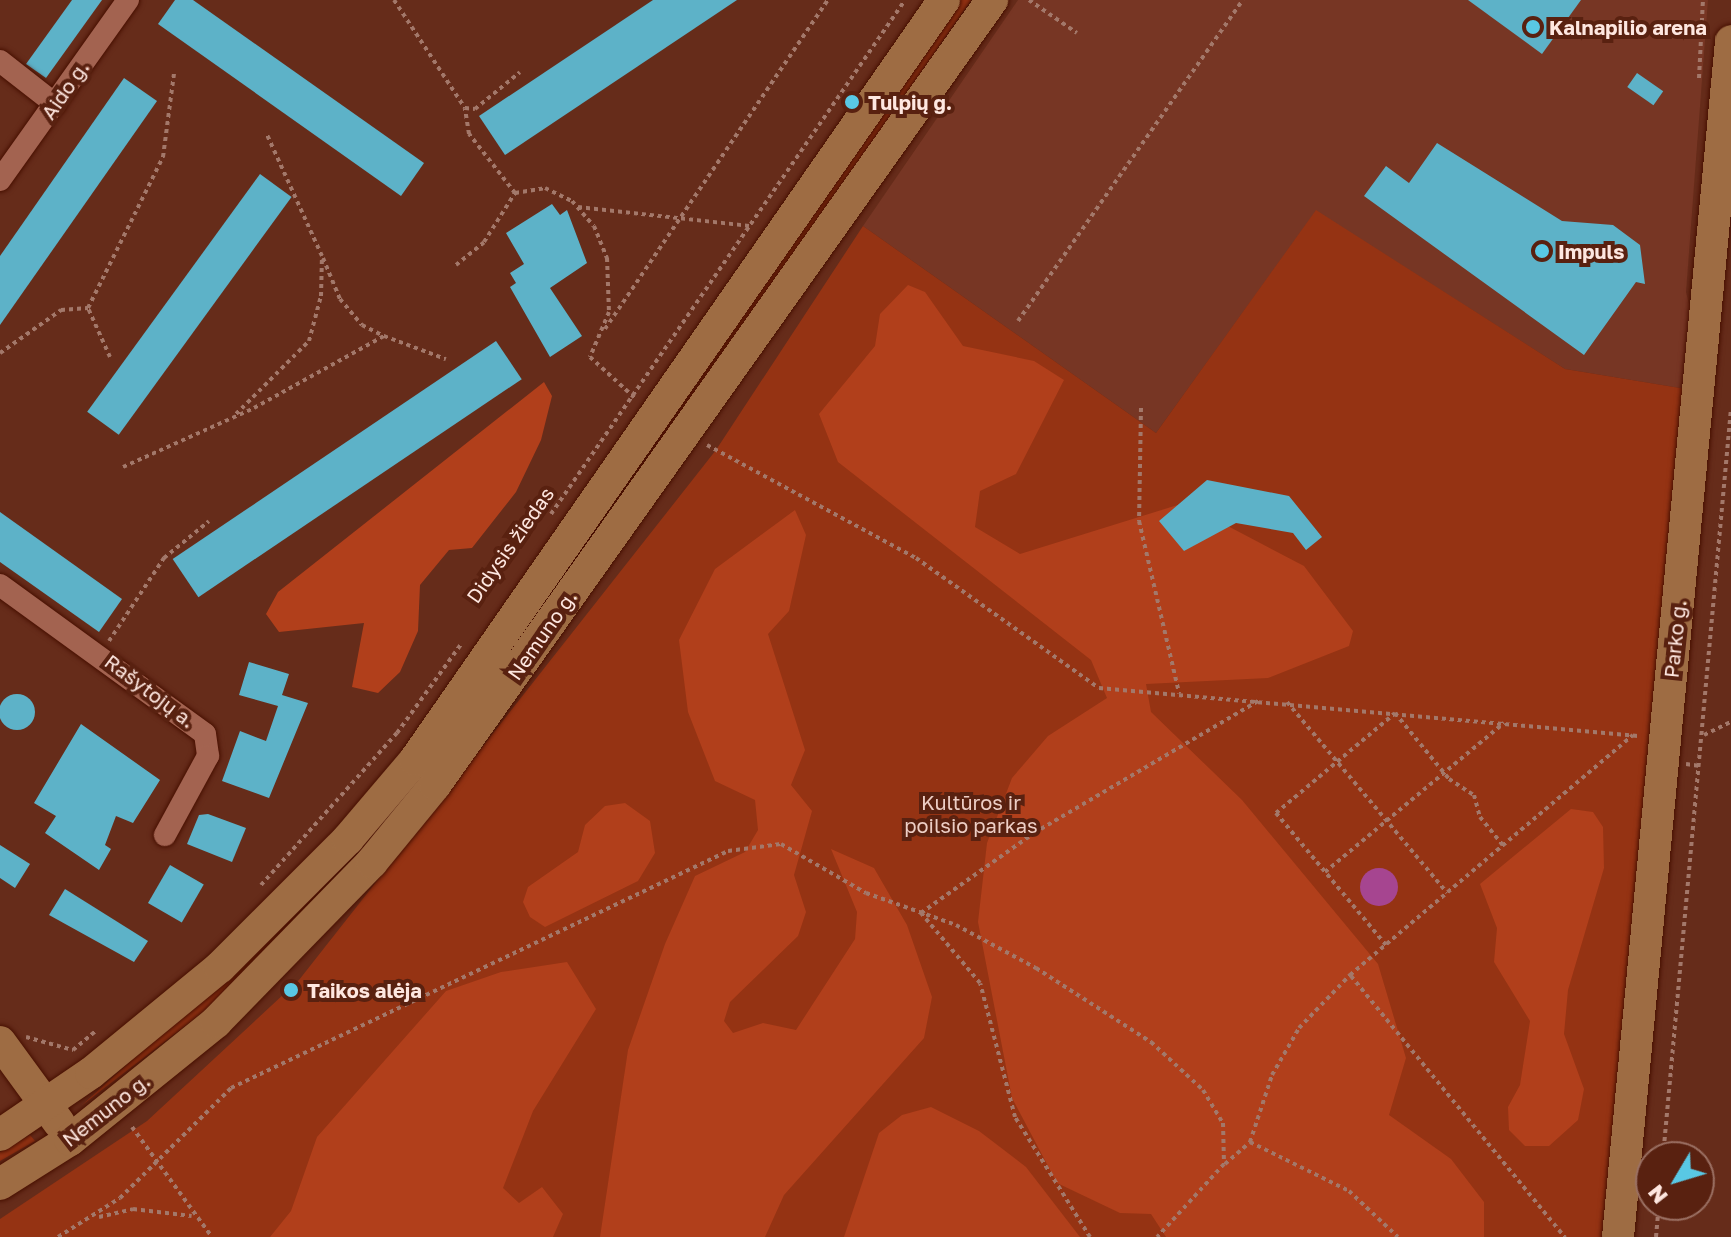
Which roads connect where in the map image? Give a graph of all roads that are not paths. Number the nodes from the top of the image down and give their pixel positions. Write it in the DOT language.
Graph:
graph roads {
  1 [pos="128,0"];
  2 [pos="944,0"];
  3 [pos="992,0"];
  4 [pos="1731,41"];
  5 [pos="0,61"];
  6 [pos="55,104"];
  7 [pos="0,180"];
  8 [pos="0,585"];
  9 [pos="165,835"];
  10 [pos="4,1047"];
  11 [pos="46,1105"];
  12 [pos="0,1135"];
  13 [pos="70,1140"];
  14 [pos="0,1184"];
  15 [pos="1618,1237"];
  1 -- 6 [label="street, Aido g."];
  2 -- 11 [label="main road, Nemuno g."];
  3 -- 13 [label="main road, Nemuno g."];
  4 -- 15 [label="main road, Parko g."];
  5 -- 6 [label="street"];
  6 -- 7 [label="street, Aido g."];
  8 -- 9 [label="street, Rašytojų a."];
  10 -- 11 [label="main road"];
  11 -- 12 [label="main road, Nemuno g."];
  11 -- 13 [label="main road"];
  13 -- 14 [label="main road, Nemuno g."];
}
